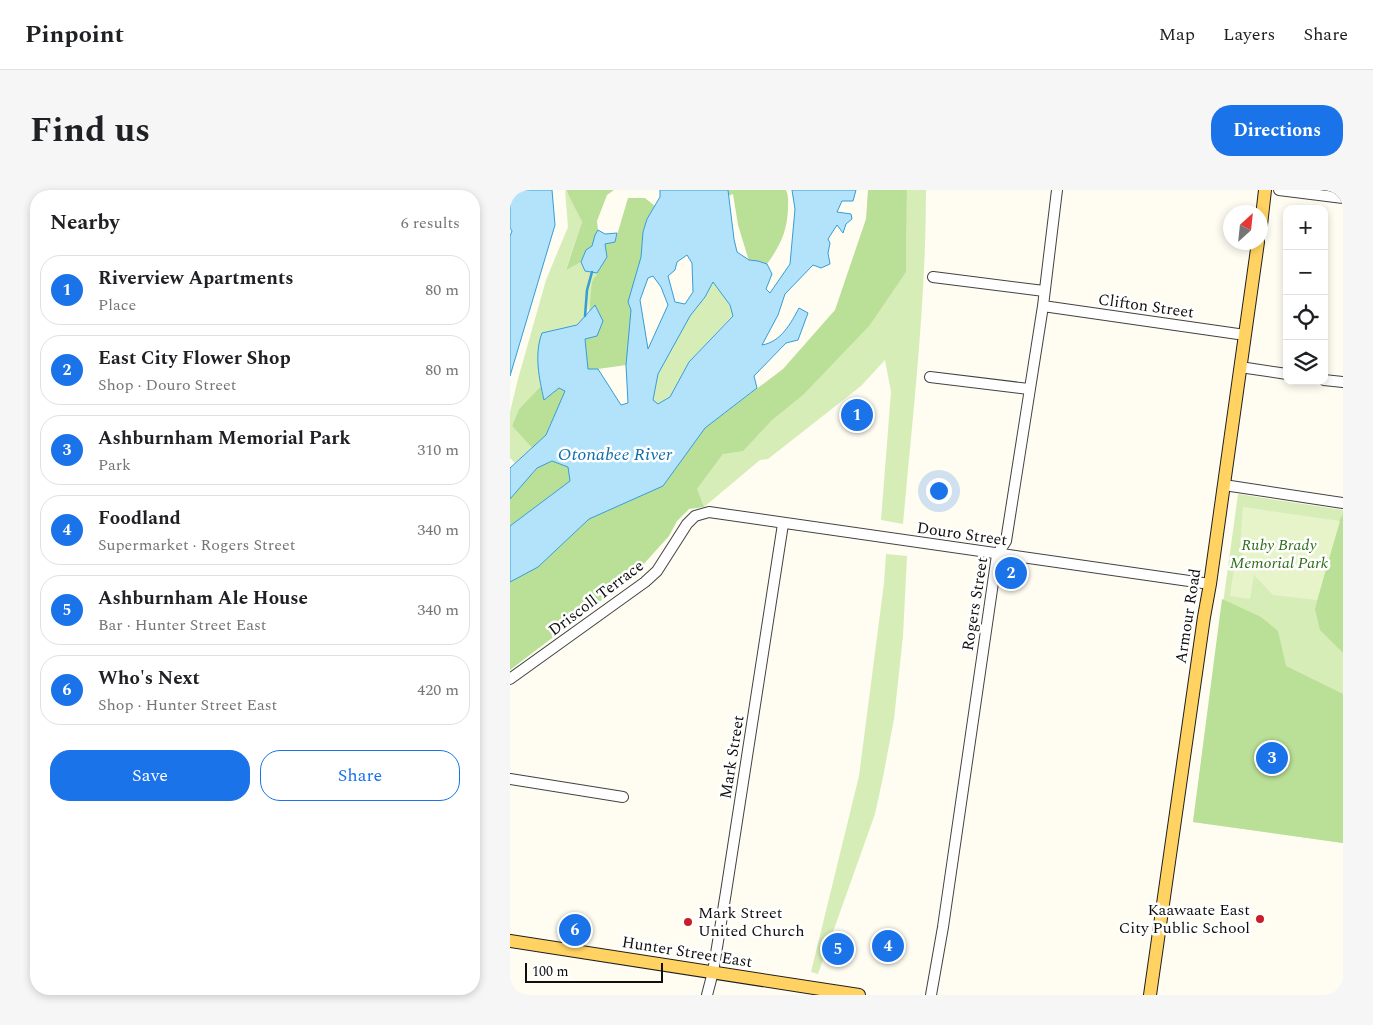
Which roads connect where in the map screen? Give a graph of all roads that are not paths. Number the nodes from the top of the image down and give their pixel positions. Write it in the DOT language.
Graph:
graph roads {
  1 [pos="1056,190"];
  2 [pos="1265,190"];
  3 [pos="1279,190"];
  4 [pos="1343,198"];
  5 [pos="1263,205"];
  6 [pos="1257,250"];
  7 [pos="933,277"];
  8 [pos="1044,291"];
  9 [pos="1043,306"];
  10 [pos="1245,335"];
  11 [pos="1240,367"];
  12 [pos="1283,373"];
  13 [pos="930,377"];
  14 [pos="1328,380"];
  15 [pos="1343,382"];
  16 [pos="1029,389"];
  17 [pos="1224,485"];
  18 [pos="1343,503"];
  19 [pos="709,512"];
  20 [pos="783,524"];
  21 [pos="997,555"];
  22 [pos="1210,584"];
  23 [pos="510,679"];
  24 [pos="510,778"];
  25 [pos="623,797"];
  26 [pos="510,940"];
  27 [pos="713,972"];
  28 [pos="707,995"];
  29 [pos="859,995"];
  30 [pos="931,995"];
  31 [pos="1150,995"];
  1 -- 8 [label="street, Rogers Street"];
  2 -- 5 [label="main road"];
  3 -- 4 [label="street"];
  6 -- 10 [label="main road, Armour Road"];
  7 -- 8 [label="street"];
  8 -- 9 [label="street, Rogers Street"];
  9 -- 10 [label="street, Clifton Street"];
  9 -- 16 [label="street, Rogers Street"];
  10 -- 11 [label="main road, Armour Road"];
  11 -- 12 [label="street"];
  11 -- 17 [label="main road, Armour Road"];
  13 -- 16 [label="street"];
  14 -- 15 [label="street"];
  16 -- 21 [label="street, Rogers Street"];
  17 -- 18 [label="street"];
  17 -- 22 [label="main road, Armour Road"];
  19 -- 20 [label="street, Douro Street"];
  19 -- 23 [label="street, Driscoll Terrace"];
  20 -- 21 [label="street, Douro Street"];
  20 -- 27 [label="street, Mark Street"];
  21 -- 22 [label="street, Douro Street"];
  21 -- 30 [label="street, Rogers Street"];
  22 -- 31 [label="main road, Armour Road"];
  24 -- 25 [label="street"];
  26 -- 27 [label="main road, Hunter Street East"];
  27 -- 28 [label="street, Mark Street"];
  27 -- 29 [label="main road, Hunter Street East"];
}
